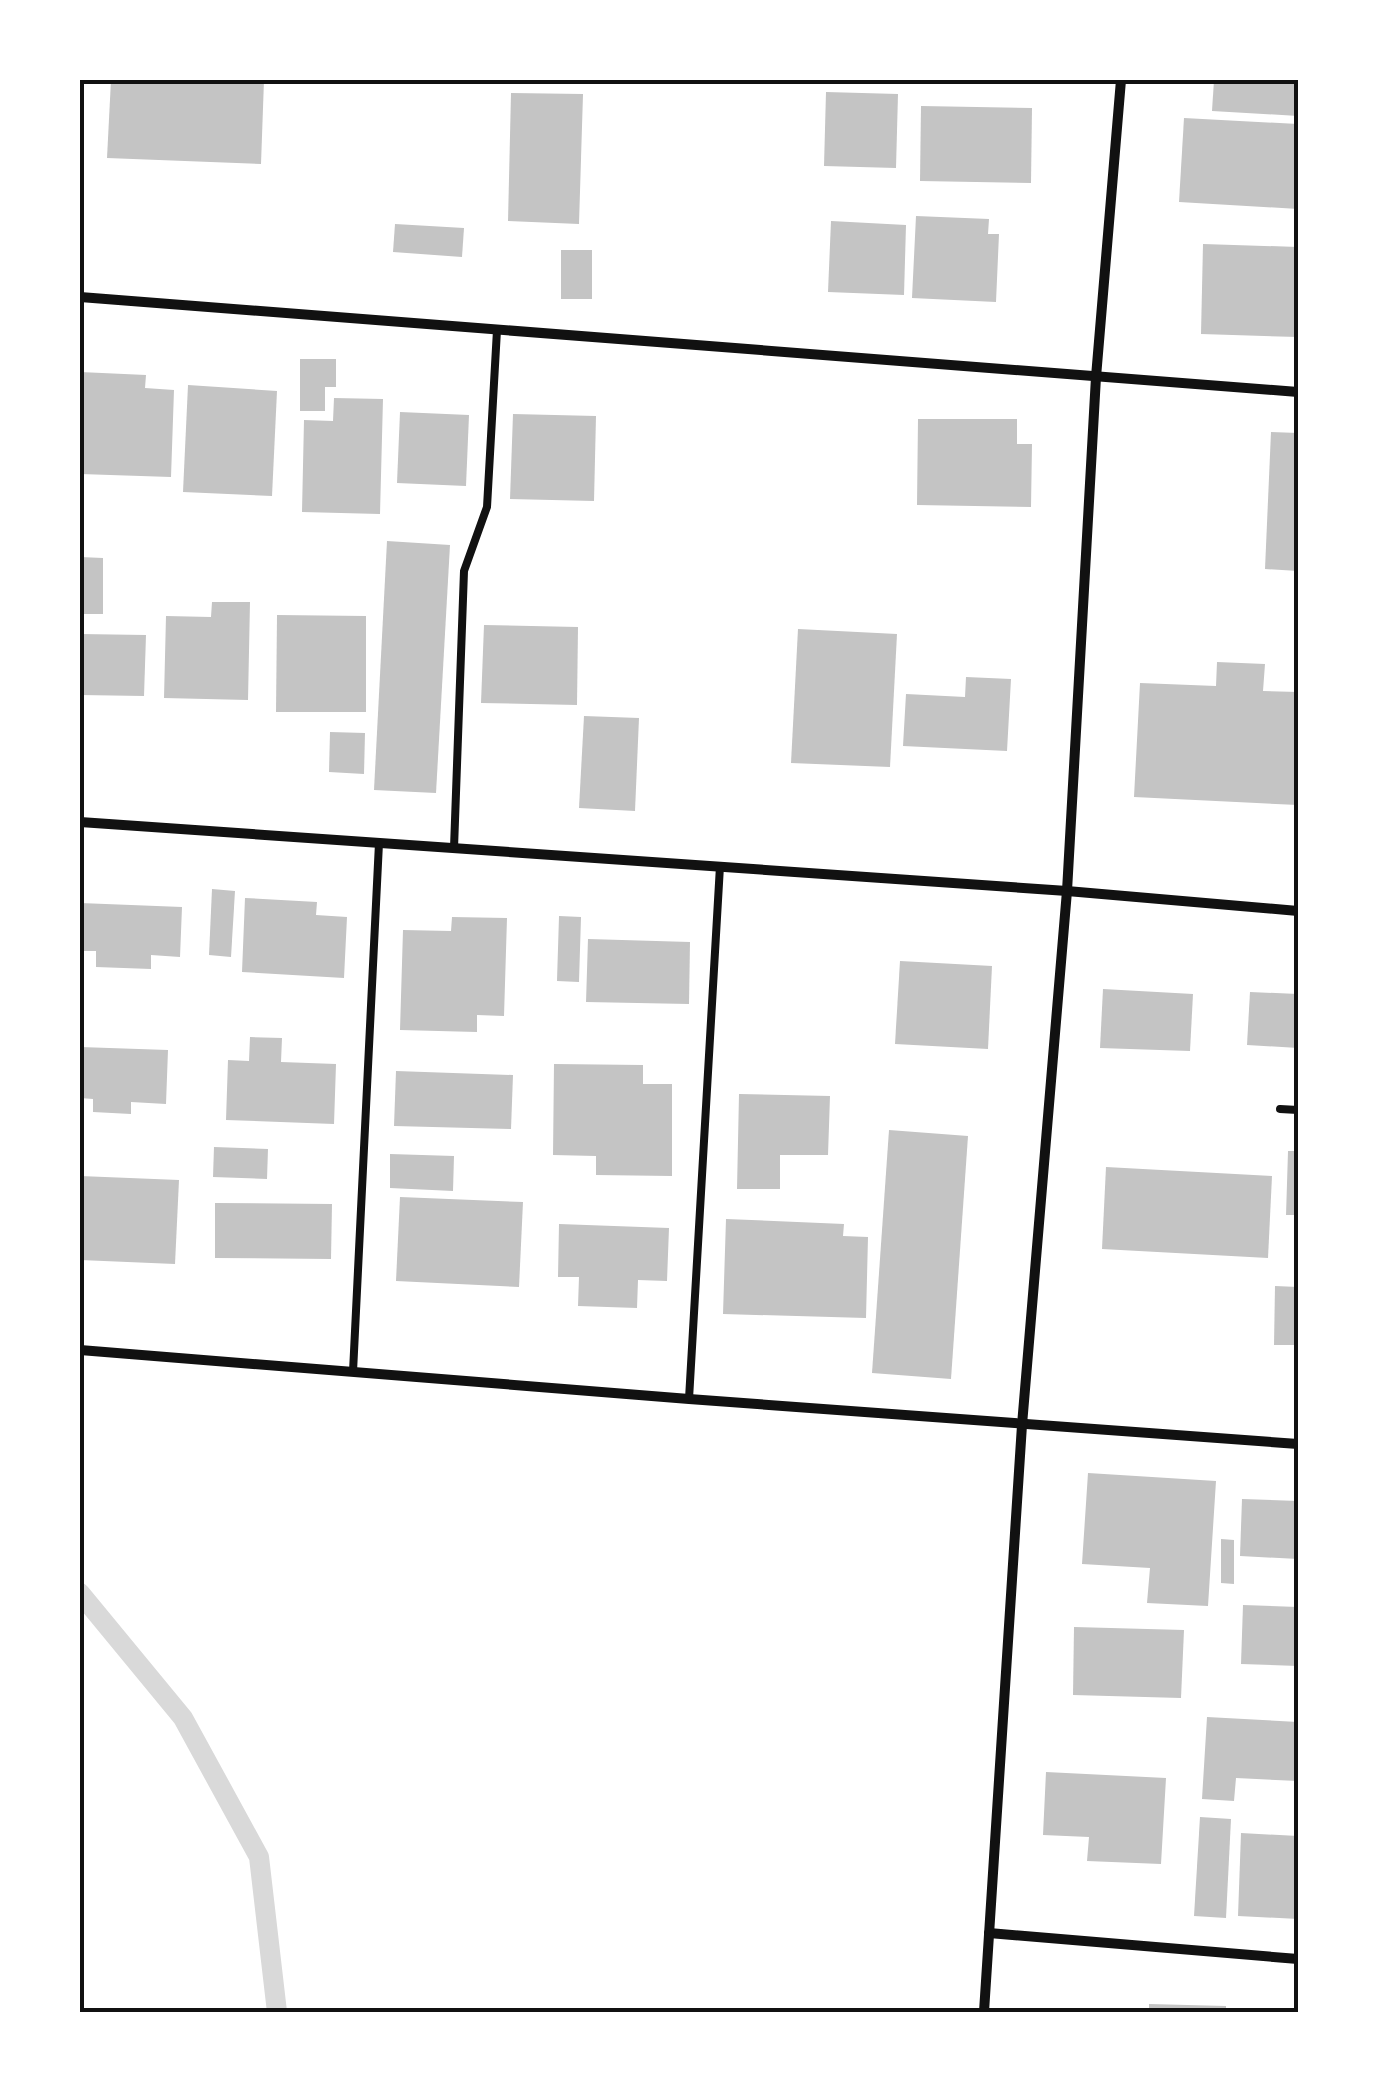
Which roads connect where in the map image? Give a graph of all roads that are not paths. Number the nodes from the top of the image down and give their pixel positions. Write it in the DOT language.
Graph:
graph roads {
  1 [pos="1121,80"];
  2 [pos="80,297"];
  3 [pos="497,330"];
  4 [pos="1096,377"];
  5 [pos="1298,392"];
  6 [pos="80,822"];
  7 [pos="379,843"];
  8 [pos="454,848"];
  9 [pos="720,866"];
  10 [pos="1067,890"];
  11 [pos="1298,910"];
  12 [pos="1280,1108"];
  13 [pos="1298,1110"];
  14 [pos="80,1350"];
  15 [pos="353,1372"];
  16 [pos="689,1399"];
  17 [pos="1022,1424"];
  18 [pos="1298,1444"];
  19 [pos="989,1933"];
  20 [pos="1298,1959"];
  21 [pos="984,2012"];
  1 -- 4 [label="street"];
  2 -- 3 [label="street"];
  3 -- 4 [label="street"];
  3 -- 8 [label="lane"];
  4 -- 5 [label="street"];
  4 -- 10 [label="street"];
  6 -- 7 [label="street"];
  7 -- 8 [label="street"];
  7 -- 15 [label="lane"];
  8 -- 9 [label="street"];
  9 -- 10 [label="street"];
  9 -- 16 [label="lane"];
  10 -- 11 [label="street"];
  10 -- 17 [label="street"];
  12 -- 13 [label="lane"];
  14 -- 15 [label="street"];
  15 -- 16 [label="street"];
  16 -- 17 [label="street"];
  17 -- 18 [label="street"];
  17 -- 19 [label="street"];
  19 -- 20 [label="street"];
  19 -- 21 [label="street"];
}
